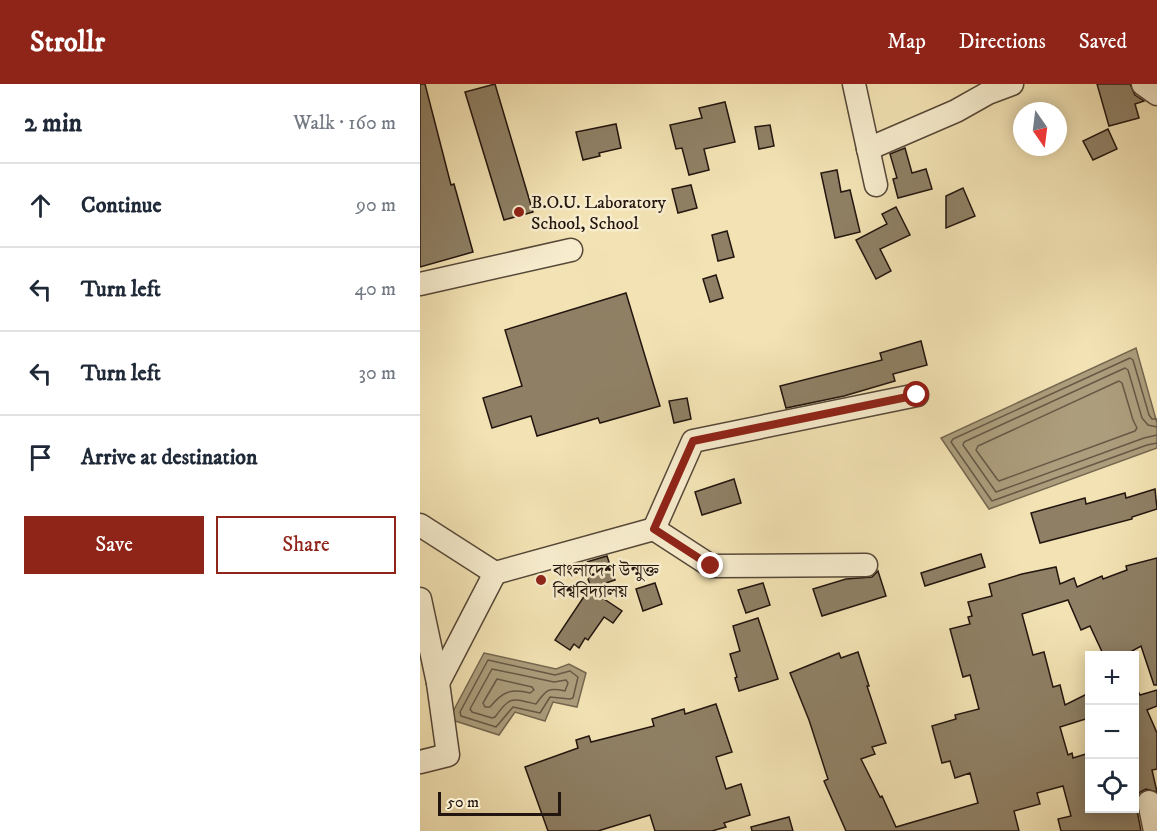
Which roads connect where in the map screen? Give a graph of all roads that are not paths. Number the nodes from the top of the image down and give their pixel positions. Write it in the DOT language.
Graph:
graph roads {
  1 [pos="854,84"];
  2 [pos="1011,84"];
  3 [pos="1143,84"];
  4 [pos="1157,94"];
  5 [pos="868,148"];
  6 [pos="876,185"];
  7 [pos="571,250"];
  8 [pos="420,284"];
  9 [pos="917,395"];
  10 [pos="420,525"];
  11 [pos="654,529"];
  12 [pos="866,565"];
  13 [pos="495,573"];
  14 [pos="420,599"];
  15 [pos="438,683"];
  16 [pos="420,762"];
  17 [pos="1149,802"];
  18 [pos="1155,831"];
  1 -- 5 [label="street"];
  2 -- 5 [label="street"];
  3 -- 4 [label="street"];
  5 -- 6 [label="street"];
  7 -- 8 [label="street"];
  9 -- 11 [label="street"];
  10 -- 13 [label="street"];
  11 -- 12 [label="street"];
  11 -- 13 [label="street"];
  13 -- 15 [label="street"];
  14 -- 15 [label="street"];
  15 -- 16 [label="street"];
  17 -- 18 [label="street"];
}
